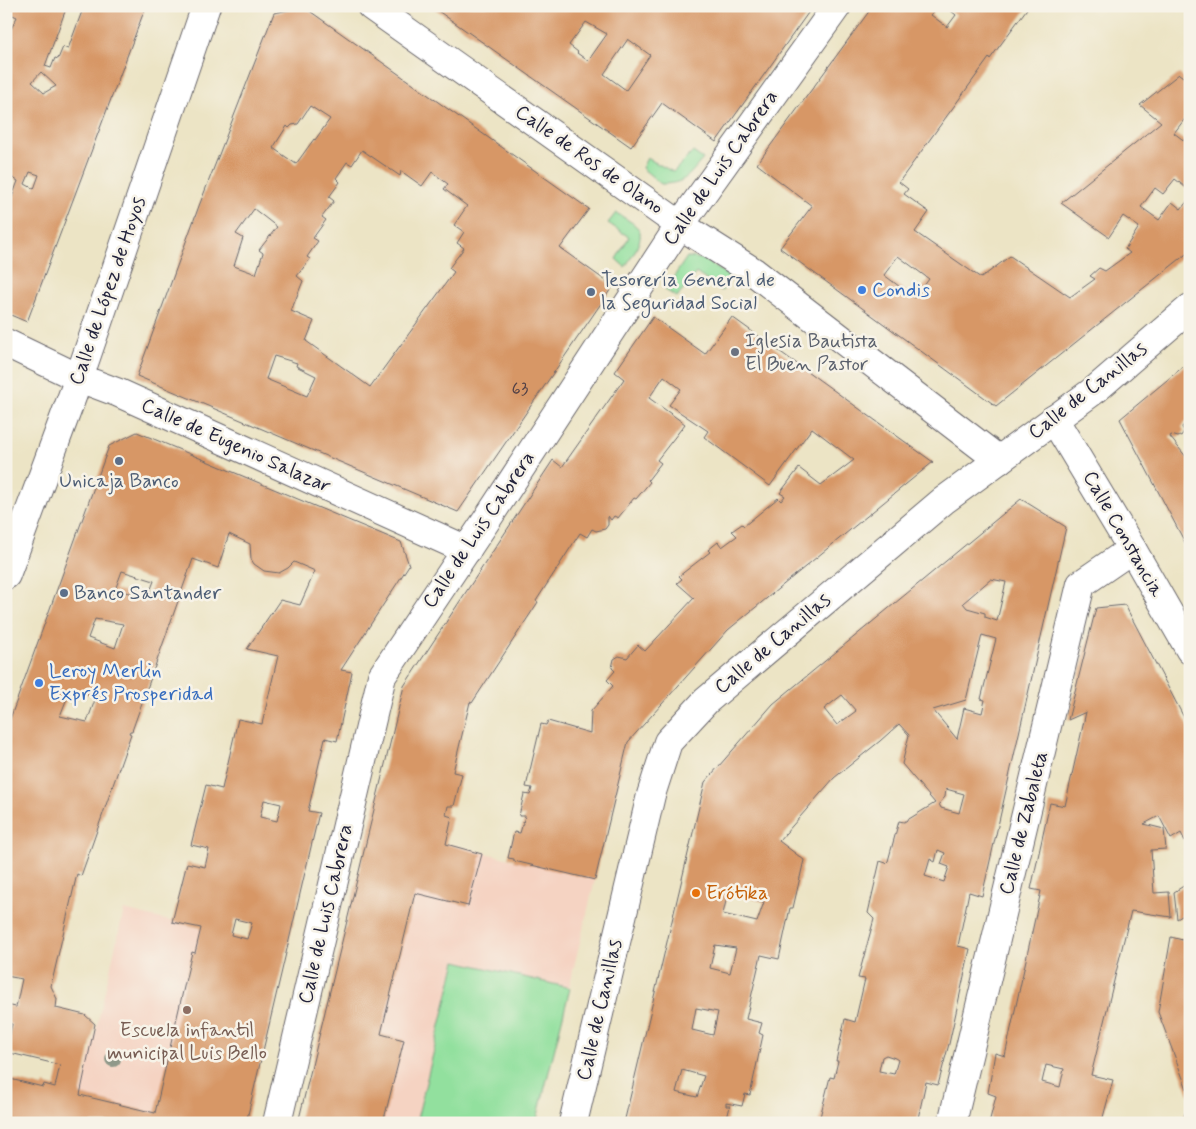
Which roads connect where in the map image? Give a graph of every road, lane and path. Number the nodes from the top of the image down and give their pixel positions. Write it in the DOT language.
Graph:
graph roads {
  1 [pos="206,6"];
  2 [pos="371,6"];
  3 [pos="837,6"];
  4 [pos="680,225"];
  5 [pos="1190,308"];
  6 [pos="6,343"];
  7 [pos="79,378"];
  8 [pos="1054,419"];
  9 [pos="998,460"];
  10 [pos="1132,549"];
  11 [pos="466,550"];
  12 [pos="6,575"];
  13 [pos="1190,650"];
  14 [pos="278,1123"];
  15 [pos="573,1123"];
  16 [pos="952,1123"];
  1 -- 7 [label="street, Calle de López de Hoyos"];
  2 -- 4 [label="street, Calle de Ros de Olano"];
  3 -- 4 [label="street, Calle de Luis Cabrera"];
  4 -- 9 [label="street, Calle de Ros de Olano"];
  4 -- 11 [label="street, Calle de Luis Cabrera"];
  5 -- 8 [label="street, Calle de Canillas"];
  6 -- 7 [label="street, Calle de Eugenio Salazar"];
  7 -- 11 [label="street, Calle de Eugenio Salazar"];
  7 -- 12 [label="street, Calle de López de Hoyos"];
  8 -- 9 [label="street, Calle de Canillas"];
  8 -- 10 [label="street, Calle Constancia"];
  9 -- 15 [label="street, Calle de Canillas"];
  10 -- 13 [label="street, Calle Constancia"];
  10 -- 16 [label="street, Calle de Zabaleta"];
  11 -- 14 [label="street, Calle de Luis Cabrera"];
}
